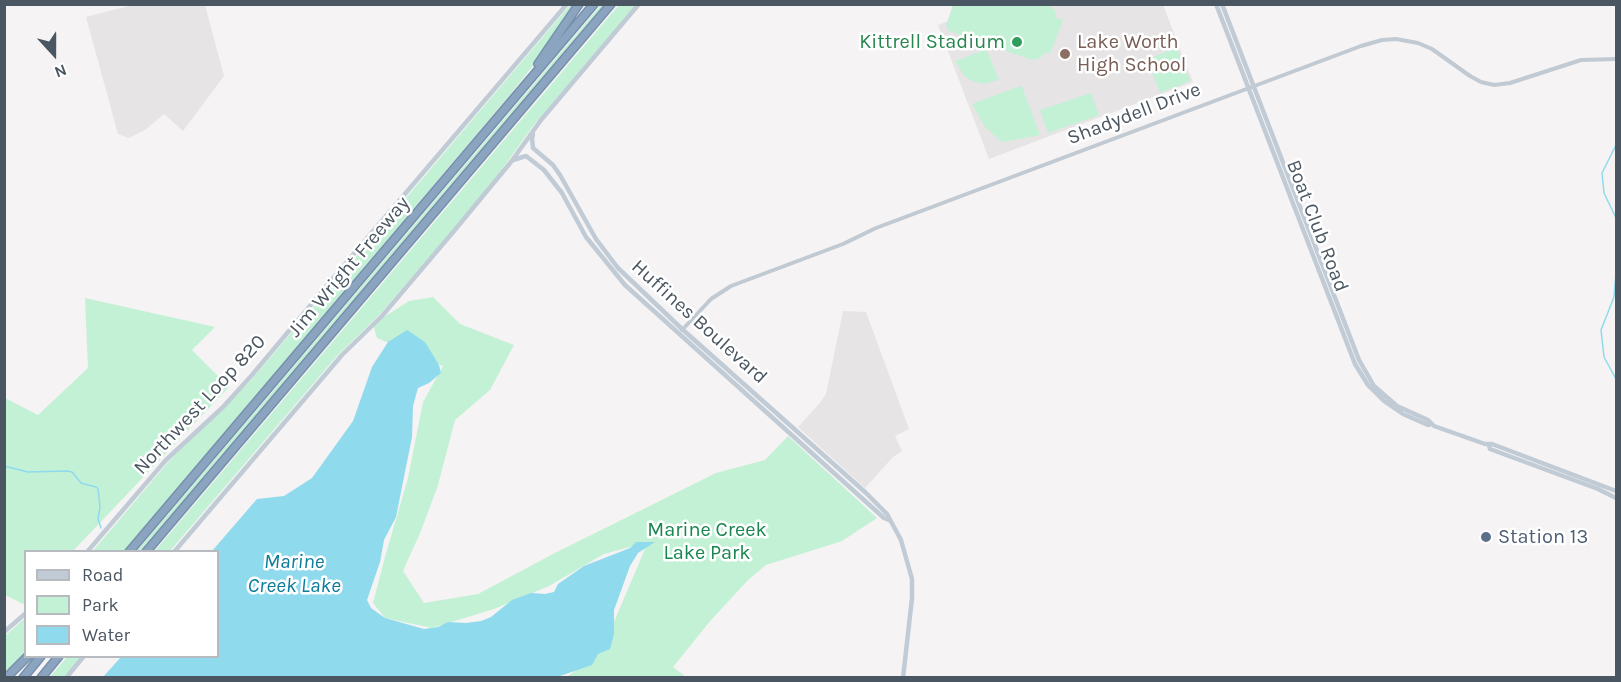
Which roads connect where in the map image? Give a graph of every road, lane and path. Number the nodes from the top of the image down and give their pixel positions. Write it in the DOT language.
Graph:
graph roads {
  1 [pos="567,4"];
  2 [pos="579,4"];
  3 [pos="594,4"];
  4 [pos="639,4"];
  5 [pos="1216,4"];
  6 [pos="1222,4"];
  7 [pos="610,6"];
  8 [pos="1617,59"];
  9 [pos="1250,87"];
  10 [pos="514,99"];
  11 [pos="541,120"];
  12 [pos="1272,150"];
  13 [pos="511,162"];
  14 [pos="568,190"];
  15 [pos="562,193"];
  16 [pos="1296,198"];
  17 [pos="615,269"];
  18 [pos="681,331"];
  19 [pos="1431,424"];
  20 [pos="1489,445"];
  21 [pos="1617,491"];
  22 [pos="1617,498"];
  23 [pos="89,550"];
  24 [pos="131,550"];
  25 [pos="148,550"];
  26 [pos="176,550"];
  27 [pos="24,615"];
  28 [pos="4,632"];
  29 [pos="27,658"];
  30 [pos="39,658"];
  31 [pos="57,658"];
  32 [pos="83,658"];
  33 [pos="6,678"];
  34 [pos="23,678"];
  35 [pos="41,678"];
  36 [pos="66,678"];
  37 [pos="903,678"];
  1 -- 23 [label="main road, Northwest Loop 820"];
  2 -- 10 [label="highway"];
  3 -- 10 [label="highway, Jim Wright Freeway"];
  4 -- 11 [label="main road"];
  5 -- 9 [label="main road, Boat Club Road"];
  6 -- 9 [label="main road, Boat Club Road"];
  7 -- 25 [label="highway, Jim Wright Freeway"];
  8 -- 9 [label="street, Shadydell Drive"];
  9 -- 12 [label="main road, Boat Club Road"];
  9 -- 16 [label="main road, Boat Club Road"];
  9 -- 18 [label="street, Shadydell Drive"];
  10 -- 24 [label="highway, Jim Wright Freeway"];
  11 -- 13 [label="main road"];
  11 -- 14 [label="main road, Huffines Boulevard"];
  12 -- 16 [label="main road"];
  12 -- 19 [label="main road, Boat Club Road"];
  13 -- 15 [label="main road, Huffines Boulevard"];
  13 -- 26 [label="main road"];
  14 -- 15 [label="main road"];
  14 -- 17 [label="main road, Huffines Boulevard"];
  15 -- 17 [label="main road, Huffines Boulevard"];
  16 -- 19 [label="main road, Boat Club Road"];
  17 -- 18 [label="main road, Huffines Boulevard"];
  18 -- 37 [label="main road, Huffines Boulevard"];
  19 -- 20 [label="main road, Boat Club Road"];
  20 -- 21 [label="main road, Boat Club Road"];
  20 -- 22 [label="main road, Boat Club Road"];
  27 -- 28 [label="main road"];
  29 -- 33 [label="highway"];
  30 -- 34 [label="highway"];
  31 -- 35 [label="highway"];
  32 -- 36 [label="main road"];
}
